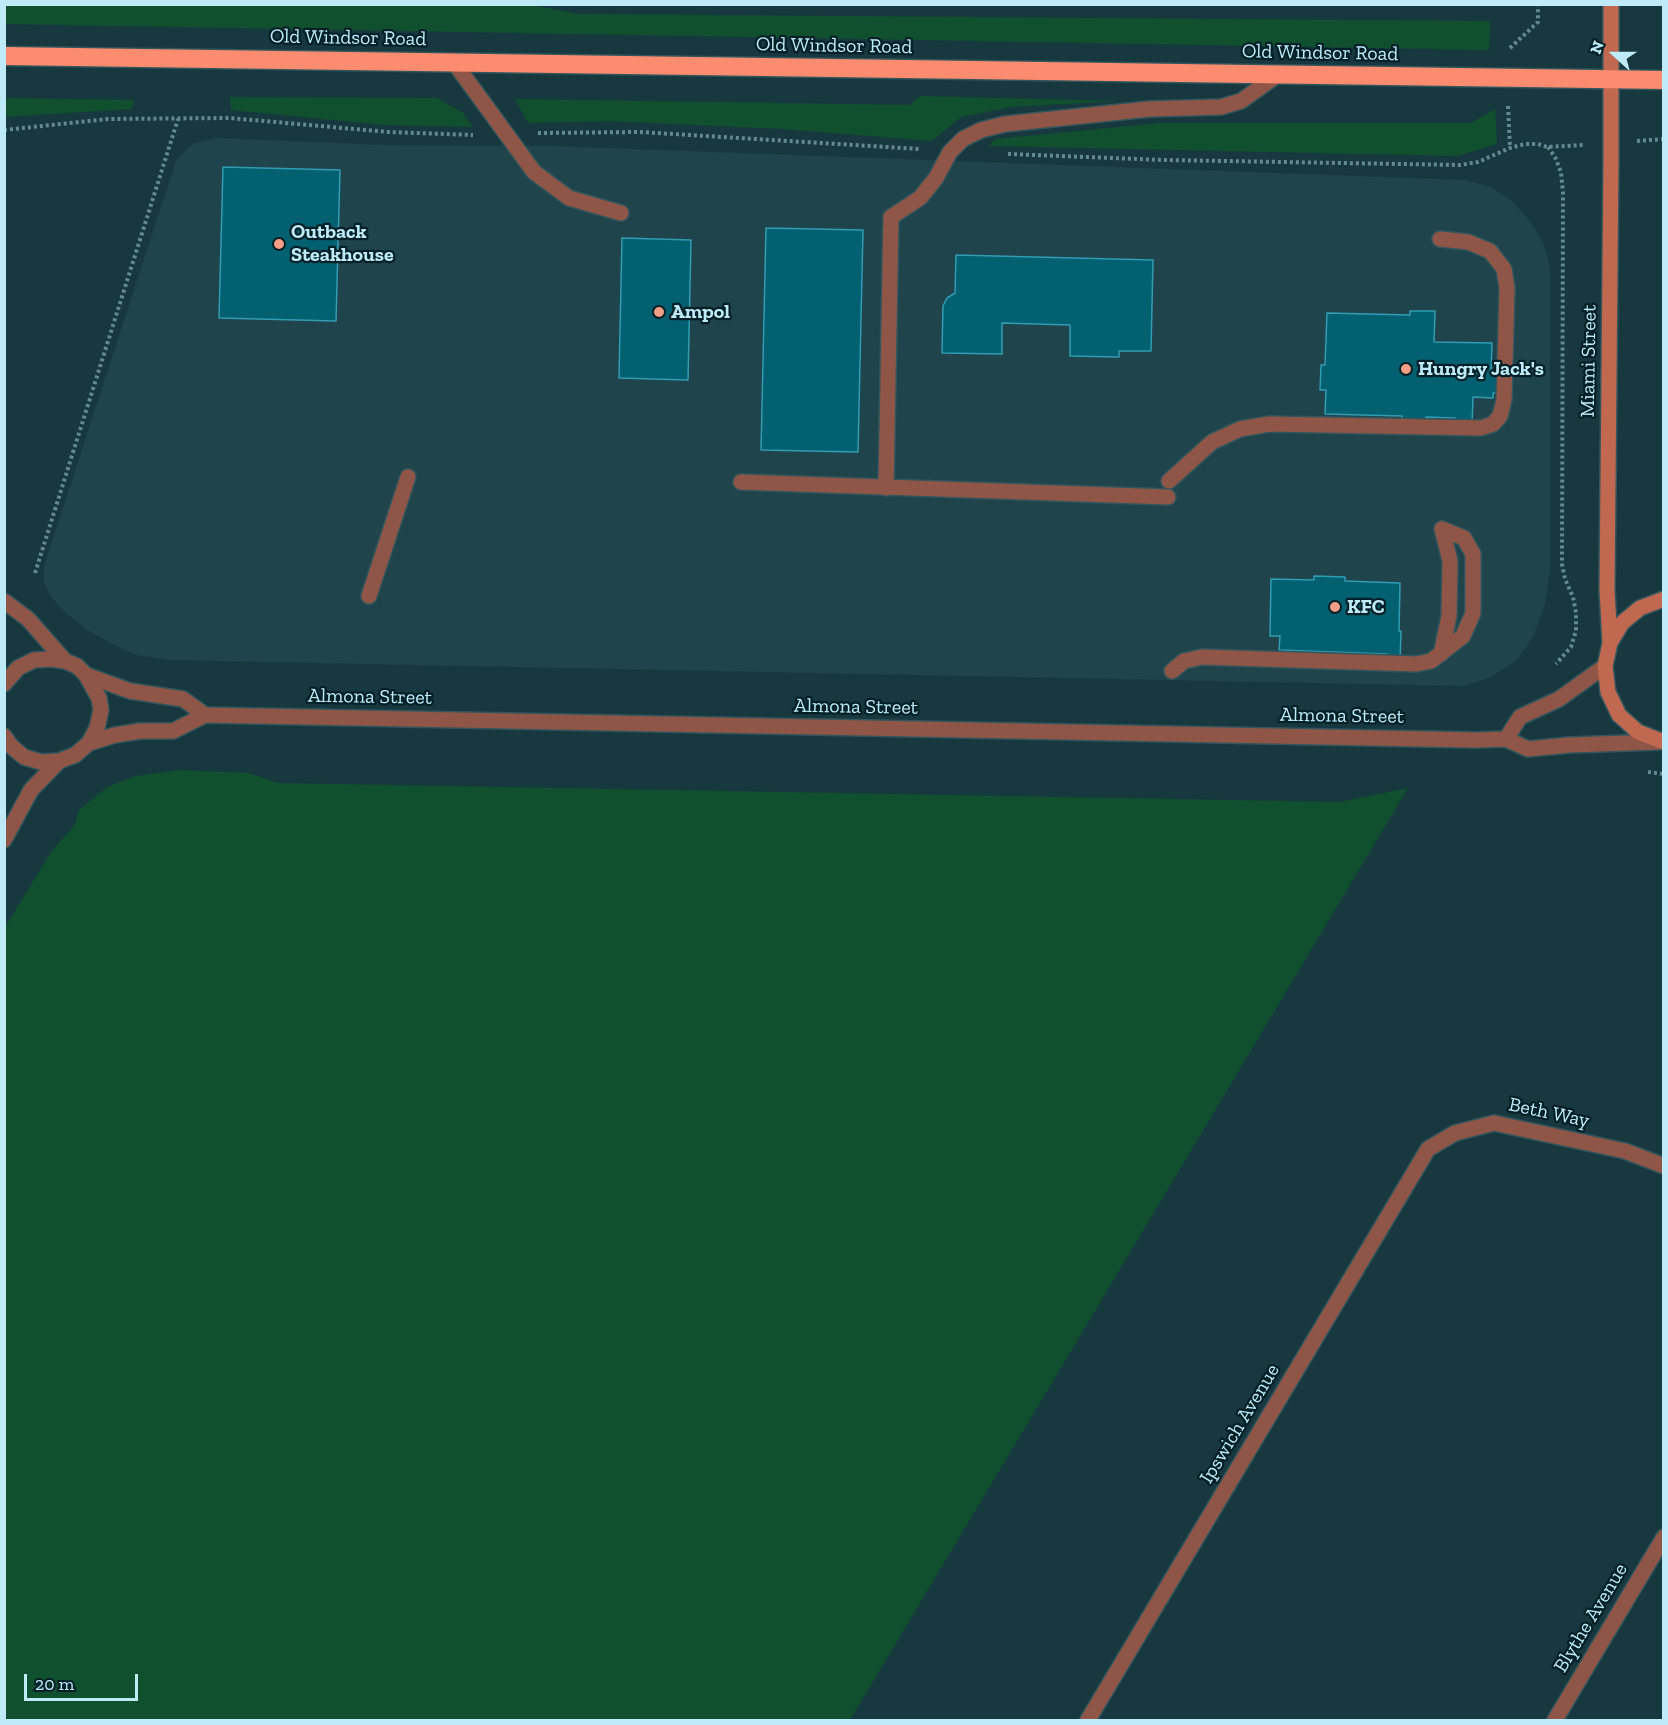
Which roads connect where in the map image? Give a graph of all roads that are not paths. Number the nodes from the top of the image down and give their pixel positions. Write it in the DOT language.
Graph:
graph roads {
  1 [pos="1611,4"];
  2 [pos="4,56"];
  3 [pos="453,62"];
  4 [pos="1279,74"];
  5 [pos="1611,79"];
  6 [pos="1664,80"];
  7 [pos="621,213"];
  8 [pos="1440,239"];
  9 [pos="408,477"];
  10 [pos="741,482"];
  11 [pos="886,488"];
  12 [pos="369,596"];
  13 [pos="1664,599"];
  14 [pos="4,601"];
  15 [pos="1610,643"];
  16 [pos="1441,654"];
  17 [pos="65,661"];
  18 [pos="1605,666"];
  19 [pos="1172,671"];
  20 [pos="86,675"];
  21 [pos="5,678"];
  22 [pos="206,715"];
  23 [pos="4,736"];
  24 [pos="1506,739"];
  25 [pos="1661,742"];
  26 [pos="89,743"];
  27 [pos="59,761"];
  28 [pos="4,840"];
  29 [pos="1428,1149"];
  30 [pos="1664,1166"];
  31 [pos="1664,1537"];
  32 [pos="1088,1720"];
  33 [pos="1555,1720"];
  1 -- 5 [label="street, Miami Street"];
  2 -- 3 [label="highway, Old Windsor Road"];
  3 -- 4 [label="highway, Old Windsor Road"];
  3 -- 7 [label="street"];
  4 -- 5 [label="highway, Old Windsor Road"];
  4 -- 11 [label="street"];
  5 -- 6 [label="highway, Old Windsor Road"];
  5 -- 15 [label="street, Miami Street"];
  8 -- 11 [label="street"];
  9 -- 12 [label="street"];
  10 -- 11 [label="street"];
  13 -- 15 [label="street"];
  14 -- 17 [label="street"];
  15 -- 18 [label="street"];
  16 -- 16 [label="street"];
  16 -- 19 [label="street"];
  17 -- 20 [label="street"];
  17 -- 21 [label="street"];
  18 -- 24 [label="street"];
  18 -- 25 [label="street"];
  20 -- 22 [label="street"];
  20 -- 26 [label="street"];
  22 -- 24 [label="street, Almona Street"];
  22 -- 26 [label="street, Almona Street"];
  23 -- 27 [label="street"];
  24 -- 25 [label="street, Almona Street"];
  26 -- 27 [label="street, Almona Street"];
  27 -- 28 [label="street, Almona Street"];
  29 -- 30 [label="street, Beth Way"];
  29 -- 32 [label="street, Ipswich Avenue"];
  31 -- 33 [label="street, Blythe Avenue"];
}
